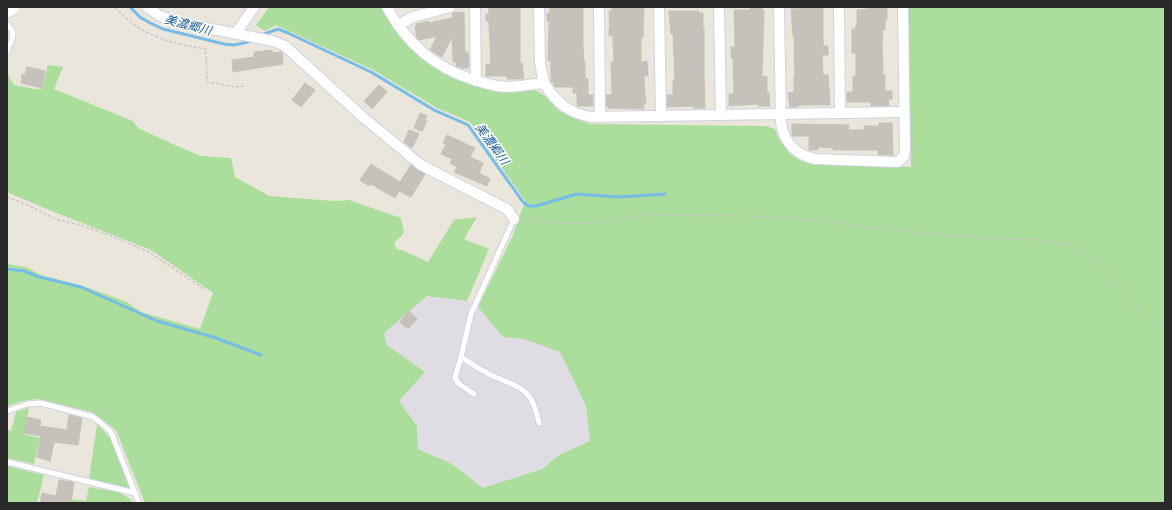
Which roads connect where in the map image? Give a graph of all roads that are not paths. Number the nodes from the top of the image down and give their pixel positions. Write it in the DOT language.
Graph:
graph roads {
  1 [pos="12,7"];
  2 [pos="147,7"];
  3 [pos="254,7"];
  4 [pos="387,7"];
  5 [pos="450,7"];
  6 [pos="475,7"];
  7 [pos="539,7"];
  8 [pos="599,7"];
  9 [pos="659,7"];
  10 [pos="719,7"];
  11 [pos="779,7"];
  12 [pos="839,7"];
  13 [pos="902,7"];
  14 [pos="7,10"];
  15 [pos="7,24"];
  16 [pos="398,24"];
  17 [pos="236,33"];
  18 [pos="7,51"];
  19 [pos="476,81"];
  20 [pos="544,83"];
  21 [pos="904,112"];
  22 [pos="840,113"];
  23 [pos="781,114"];
  24 [pos="721,115"];
  25 [pos="600,116"];
  26 [pos="661,116"];
  27 [pos="514,219"];
  28 [pos="461,357"];
  29 [pos="474,394"];
  30 [pos="7,411"];
  31 [pos="539,423"];
  32 [pos="7,462"];
  33 [pos="135,493"];
  34 [pos="139,503"];
  1 -- 14 [label="main road"];
  2 -- 17 [label="street"];
  3 -- 17 [label="street"];
  4 -- 16 [label="street"];
  5 -- 16 [label="street"];
  6 -- 19 [label="street"];
  7 -- 20 [label="street"];
  8 -- 25 [label="street"];
  9 -- 26 [label="street"];
  10 -- 24 [label="street"];
  11 -- 23 [label="street"];
  12 -- 22 [label="street"];
  13 -- 21 [label="street"];
  15 -- 18 [label="lane"];
  16 -- 19 [label="street"];
  17 -- 27 [label="street"];
  19 -- 20 [label="street"];
  20 -- 25 [label="street"];
  21 -- 22 [label="street"];
  21 -- 23 [label="street"];
  22 -- 23 [label="street"];
  23 -- 24 [label="street"];
  24 -- 26 [label="street"];
  25 -- 26 [label="street"];
  27 -- 28 [label="lane"];
  28 -- 29 [label="lane"];
  28 -- 31 [label="lane"];
  30 -- 33 [label="lane"];
  32 -- 33 [label="lane"];
  33 -- 34 [label="lane"];
}
